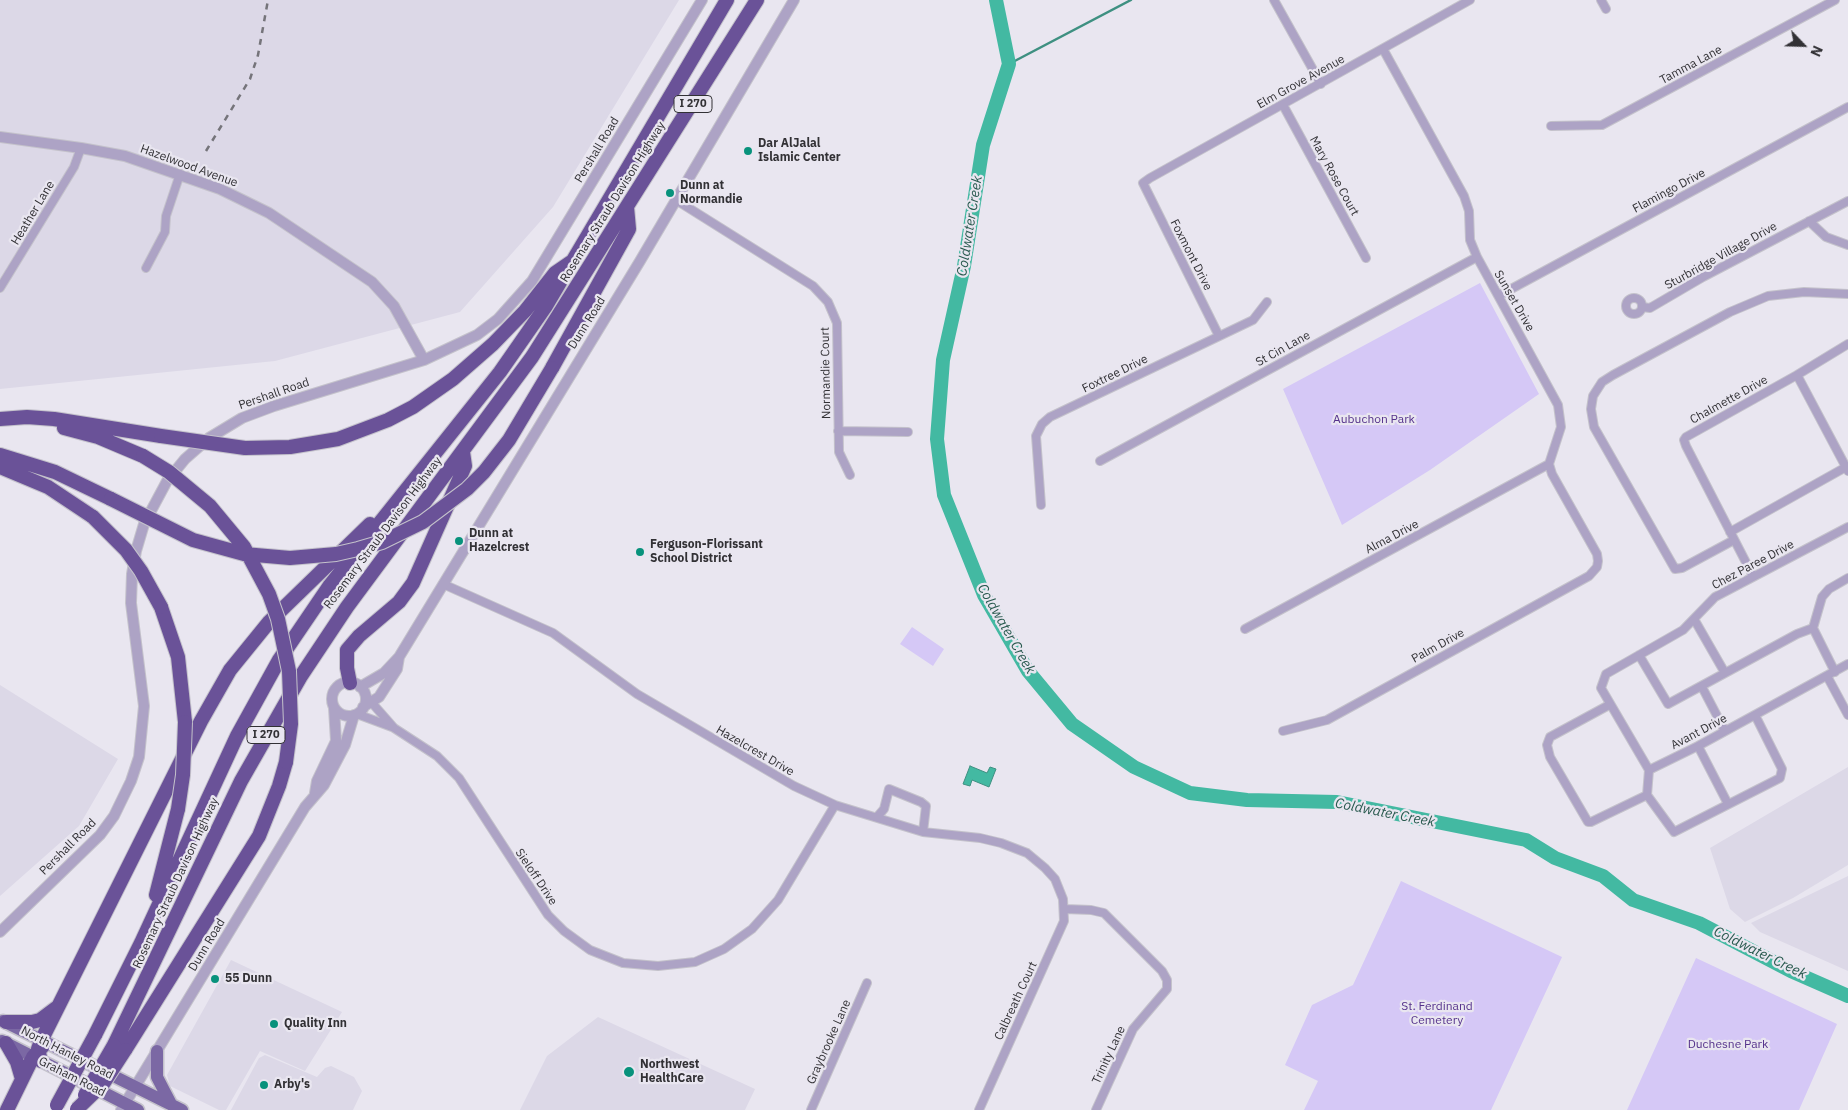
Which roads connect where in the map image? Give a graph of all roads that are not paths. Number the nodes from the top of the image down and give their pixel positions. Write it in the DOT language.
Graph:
graph roads {
  1 [pos="702,0"];
  2 [pos="728,0"];
  3 [pos="757,0"];
  4 [pos="794,0"];
  5 [pos="1274,0"];
  6 [pos="1470,0"];
  7 [pos="1601,0"];
  8 [pos="1835,0"];
  9 [pos="1606,9"];
  10 [pos="1383,48"];
  11 [pos="1320,84"];
  12 [pos="1283,105"];
  13 [pos="1848,107"];
  14 [pos="1551,126"];
  15 [pos="0,138"];
  16 [pos="81,148"];
  17 [pos="180,174"];
  18 [pos="1143,183"];
  19 [pos="676,200"];
  20 [pos="1848,201"];
  21 [pos="627,207"];
  22 [pos="1810,221"];
  23 [pos="1848,245"];
  24 [pos="1477,257"];
  25 [pos="1366,258"];
  26 [pos="576,259"];
  27 [pos="146,268"];
  28 [pos="0,288"];
  29 [pos="1848,294"];
  30 [pos="1500,295"];
  31 [pos="1267,302"];
  32 [pos="1642,308"];
  33 [pos="1220,336"];
  34 [pos="1848,344"];
  35 [pos="424,360"];
  36 [pos="1797,375"];
  37 [pos="0,420"];
  38 [pos="838,431"];
  39 [pos="908,432"];
  40 [pos="463,452"];
  41 [pos="0,455"];
  42 [pos="1100,461"];
  43 [pos="1549,464"];
  44 [pos="0,467"];
  45 [pos="1847,469"];
  46 [pos="850,475"];
  47 [pos="1041,505"];
  48 [pos="389,511"];
  49 [pos="1848,527"];
  50 [pos="1730,532"];
  51 [pos="1734,540"];
  52 [pos="1752,576"];
  53 [pos="1848,578"];
  54 [pos="442,584"];
  55 [pos="1694,619"];
  56 [pos="1813,628"];
  57 [pos="1245,629"];
  58 [pos="1639,655"];
  59 [pos="398,657"];
  60 [pos="1848,664"];
  61 [pos="1835,672"];
  62 [pos="1725,673"];
  63 [pos="1827,676"];
  64 [pos="1702,687"];
  65 [pos="360,700"];
  66 [pos="1609,705"];
  67 [pos="334,708"];
  68 [pos="1755,715"];
  69 [pos="1848,715"];
  70 [pos="394,728"];
  71 [pos="1282,732"];
  72 [pos="1725,732"];
  73 [pos="1698,746"];
  74 [pos="1649,770"];
  75 [pos="315,793"];
  76 [pos="1647,795"];
  77 [pos="835,804"];
  78 [pos="1728,804"];
  79 [pos="877,817"];
  80 [pos="923,832"];
  81 [pos="1063,898"];
  82 [pos="1065,909"];
  83 [pos="150,922"];
  84 [pos="0,932"];
  85 [pos="867,983"];
  86 [pos="58,1006"];
  87 [pos="3,1021"];
  88 [pos="3,1041"];
  89 [pos="120,1048"];
  90 [pos="40,1050"];
  91 [pos="157,1051"];
  92 [pos="22,1080"];
  93 [pos="134,1087"];
  94 [pos="170,1104"];
  95 [pos="55,1107"];
  96 [pos="123,1107"];
  97 [pos="77,1109"];
  98 [pos="7,1110"];
  99 [pos="138,1110"];
  100 [pos="182,1110"];
  101 [pos="811,1110"];
  102 [pos="979,1110"];
  103 [pos="1096,1110"];
  1 -- 35 [label="street, Pershall Road"];
  2 -- 26 [label="highway, Rosemary Straub Davison Highway / I 270"];
  3 -- 21 [label="highway, Rosemary Straub Davison Highway / I 270"];
  4 -- 19 [label="street, Dunn Road"];
  5 -- 11 [label="street"];
  6 -- 10 [label="street, Elm Grove Avenue"];
  7 -- 9 [label="street"];
  8 -- 14 [label="street, Tamma Lane"];
  10 -- 11 [label="street, Elm Grove Avenue"];
  10 -- 24 [label="street, Sunset Drive"];
  11 -- 12 [label="street, Elm Grove Avenue"];
  12 -- 18 [label="street, Elm Grove Avenue"];
  12 -- 25 [label="street, Mary Rose Court"];
  13 -- 30 [label="street, Flamingo Drive"];
  15 -- 16 [label="street, Hazelwood Avenue"];
  16 -- 17 [label="street, Hazelwood Avenue"];
  16 -- 28 [label="street, Heather Lane"];
  17 -- 27 [label="street"];
  17 -- 35 [label="street, Hazelwood Avenue"];
  18 -- 33 [label="street, Foxmont Drive"];
  19 -- 38 [label="street, Normandie Court"];
  19 -- 54 [label="street, Dunn Road"];
  20 -- 22 [label="street, Sturbridge Village Drive"];
  21 -- 40 [label="highway, Rosemary Straub Davison Highway / I 270"];
  21 -- 41 [label="highway, bridge"];
  22 -- 23 [label="street"];
  22 -- 32 [label="street, Sturbridge Village Drive"];
  24 -- 30 [label="street, Sunset Drive"];
  24 -- 42 [label="street, St Cin Lane"];
  26 -- 37 [label="highway, bridge"];
  26 -- 48 [label="highway, Rosemary Straub Davison Highway / I 270"];
  29 -- 51 [label="street"];
  30 -- 43 [label="street, Sunset Drive"];
  31 -- 33 [label="street, Foxtree Drive"];
  33 -- 47 [label="street, Foxtree Drive"];
  34 -- 36 [label="street"];
  35 -- 84 [label="street, Pershall Road"];
  36 -- 45 [label="street"];
  36 -- 50 [label="street, Chalmette Drive"];
  37 -- 89 [label="highway, bridge"];
  38 -- 39 [label="street"];
  38 -- 46 [label="street, Normandie Court"];
  40 -- 65 [label="highway"];
  40 -- 89 [label="highway, Rosemary Straub Davison Highway / I 270"];
  43 -- 57 [label="street, Alma Drive"];
  43 -- 71 [label="street, Palm Drive"];
  44 -- 83 [label="highway, bridge"];
  45 -- 50 [label="street"];
  48 -- 83 [label="highway, Rosemary Straub Davison Highway / I 270"];
  48 -- 86 [label="highway"];
  49 -- 52 [label="street, Chez Paree Drive"];
  50 -- 51 [label="street, Chalmette Drive"];
  51 -- 52 [label="street, Chalmette Drive"];
  52 -- 55 [label="street, Chez Paree Drive"];
  53 -- 56 [label="street"];
  54 -- 59 [label="street, Dunn Road"];
  54 -- 77 [label="street, Hazelcrest Drive"];
  55 -- 58 [label="street, Chez Paree Drive"];
  55 -- 62 [label="street"];
  56 -- 61 [label="street"];
  56 -- 62 [label="street"];
  58 -- 64 [label="street"];
  58 -- 66 [label="street, Chez Paree Drive"];
  59 -- 65 [label="street, Dunn Road"];
  59 -- 65 [label="street, Dunn Road"];
  60 -- 61 [label="street, Avant Drive"];
  61 -- 63 [label="street, Avant Drive"];
  62 -- 64 [label="street"];
  63 -- 68 [label="street, Avant Drive"];
  63 -- 69 [label="street"];
  64 -- 72 [label="street"];
  65 -- 67 [label="street"];
  65 -- 67 [label="street, Dunn Road"];
  65 -- 70 [label="street, Sieloff Drive"];
  65 -- 70 [label="street, Sieloff Drive"];
  65 -- 75 [label="street, Dunn Road"];
  66 -- 74 [label="street"];
  66 -- 76 [label="street"];
  67 -- 75 [label="street, Dunn Road"];
  68 -- 72 [label="street, Avant Drive"];
  68 -- 78 [label="street"];
  70 -- 77 [label="street, Sieloff Drive"];
  72 -- 73 [label="street, Avant Drive"];
  73 -- 74 [label="street, Avant Drive"];
  73 -- 78 [label="street"];
  74 -- 76 [label="street"];
  75 -- 91 [label="street, Dunn Road"];
  76 -- 78 [label="street"];
  77 -- 79 [label="street, Hazelcrest Drive"];
  79 -- 80 [label="street, Hazelcrest Drive"];
  79 -- 80 [label="street"];
  80 -- 81 [label="street, Hazelcrest Drive"];
  81 -- 82 [label="street, Calbreath Court"];
  82 -- 102 [label="street, Calbreath Court"];
  82 -- 103 [label="street, Trinity Lane"];
  83 -- 95 [label="highway, Rosemary Straub Davison Highway / I 270, bridge"];
  85 -- 101 [label="street, Graybrooke Lane"];
  86 -- 87 [label="highway"];
  86 -- 90 [label="highway"];
  87 -- 90 [label="main road, North Hanley Road"];
  88 -- 90 [label="main road, North Hanley Road"];
  88 -- 92 [label="highway"];
  89 -- 97 [label="highway, bridge"];
  90 -- 92 [label="highway"];
  90 -- 93 [label="main road, North Hanley Road"];
  90 -- 96 [label="main road, Graham Road"];
  91 -- 93 [label="street, Dunn Road"];
  91 -- 94 [label="main road"];
  92 -- 98 [label="highway"];
  93 -- 94 [label="main road"];
  93 -- 96 [label="street, Dunn Road"];
  94 -- 100 [label="main road"];
  96 -- 99 [label="main road, Graham Road"];
}
